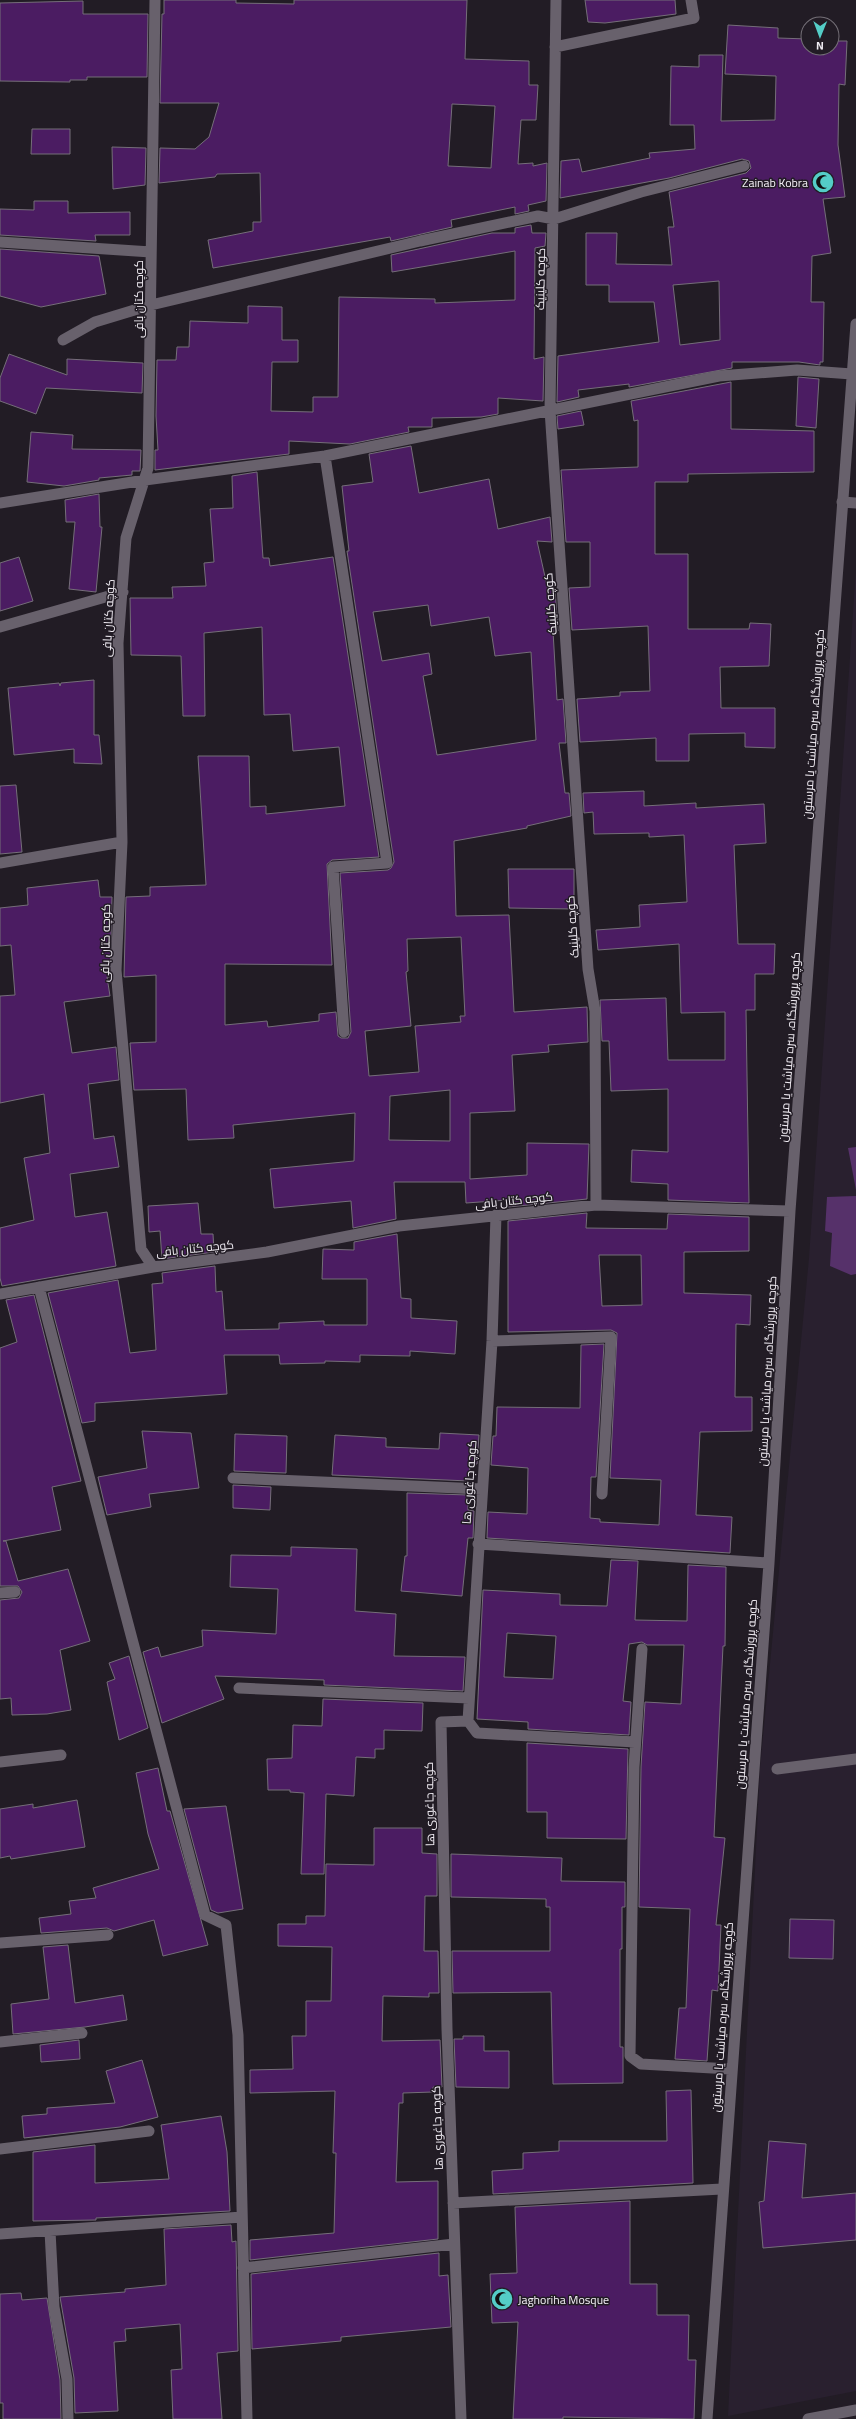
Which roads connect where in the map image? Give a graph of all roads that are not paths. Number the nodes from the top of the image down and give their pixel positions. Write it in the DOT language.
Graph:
graph roads {
  1 [pos="155,0"];
  2 [pos="556,0"];
  3 [pos="691,0"];
  4 [pos="555,46"];
  5 [pos="744,166"];
  6 [pos="554,219"];
  7 [pos="0,242"];
  8 [pos="151,252"];
  9 [pos="151,305"];
  10 [pos="856,324"];
  11 [pos="63,340"];
  12 [pos="852,374"];
  13 [pos="550,410"];
  14 [pos="325,456"];
  15 [pos="145,480"];
  16 [pos="842,502"];
  17 [pos="0,503"];
  18 [pos="856,503"];
  19 [pos="123,592"];
  20 [pos="0,627"];
  21 [pos="122,842"];
  22 [pos="0,864"];
  23 [pos="344,1032"];
  24 [pos="596,1205"];
  25 [pos="790,1211"];
  26 [pos="496,1215"];
  27 [pos="153,1267"];
  28 [pos="39,1287"];
  29 [pos="0,1294"];
  30 [pos="492,1341"];
  31 [pos="233,1478"];
  32 [pos="481,1489"];
  33 [pos="602,1494"];
  34 [pos="478,1544"];
  35 [pos="769,1563"];
  36 [pos="15,1592"];
  37 [pos="0,1593"];
  38 [pos="642,1649"];
  39 [pos="239,1688"];
  40 [pos="469,1698"];
  41 [pos="468,1721"];
  42 [pos="635,1742"];
  43 [pos="61,1755"];
  44 [pos="856,1759"];
  45 [pos="0,1762"];
  46 [pos="777,1769"];
  47 [pos="108,1935"];
  48 [pos="0,1943"];
  49 [pos="82,2032"];
  50 [pos="0,2042"];
  51 [pos="730,2069"];
  52 [pos="149,2131"];
  53 [pos="0,2149"];
  54 [pos="722,2189"];
  55 [pos="453,2203"];
  56 [pos="242,2217"];
  57 [pos="50,2231"];
  58 [pos="0,2234"];
  59 [pos="454,2244"];
  60 [pos="243,2268"];
  61 [pos="856,2410"];
  62 [pos="68,2419"];
  63 [pos="246,2419"];
  64 [pos="460,2419"];
  65 [pos="707,2419"];
  66 [pos="808,2419"];
  1 -- 8 [label="street, کوچه کتان بافی"];
  2 -- 4 [label="street, کوچه کلینیک"];
  3 -- 4 [label="street"];
  4 -- 6 [label="street, کوچه کلینیک"];
  5 -- 6 [label="street"];
  6 -- 9 [label="street"];
  6 -- 13 [label="street, کوچه کلینیک"];
  7 -- 8 [label="street"];
  8 -- 9 [label="street, کوچه کتان بافی"];
  9 -- 11 [label="street"];
  9 -- 15 [label="street, کوچه کتان بافی"];
  10 -- 12 [label="street, کوچه پرورشگاه، سره میاشت یا مرستون"];
  12 -- 13 [label="street"];
  12 -- 16 [label="street, کوچه پرورشگاه، سره میاشت یا مرستون"];
  13 -- 14 [label="street"];
  13 -- 24 [label="street, کوچه کلینیک"];
  14 -- 15 [label="street"];
  14 -- 23 [label="street"];
  15 -- 17 [label="street"];
  15 -- 19 [label="street, کوچه کتان بافی"];
  16 -- 18 [label="street"];
  16 -- 25 [label="street, کوچه پرورشگاه، سره میاشت یا مرستون"];
  19 -- 20 [label="street"];
  19 -- 21 [label="street, کوچه کتان بافی"];
  21 -- 22 [label="street"];
  21 -- 27 [label="street, کوچه کتان بافی"];
  24 -- 25 [label="street, کوچه کتان بافی"];
  24 -- 26 [label="street, کوچه کتان بافی"];
  25 -- 35 [label="street, کوچه پرورشگاه، سره میاشت یا مرستون"];
  26 -- 27 [label="street, کوچه کتان بافی"];
  26 -- 30 [label="street, کوچه جاغوری ها"];
  27 -- 28 [label="street"];
  28 -- 29 [label="street"];
  28 -- 56 [label="street"];
  30 -- 32 [label="street, کوچه جاغوری ها"];
  30 -- 33 [label="street"];
  31 -- 32 [label="street"];
  32 -- 34 [label="street, کوچه جاغوری ها"];
  34 -- 35 [label="street"];
  34 -- 40 [label="street, کوچه جاغوری ها"];
  35 -- 51 [label="street, کوچه پرورشگاه، سره میاشت یا مرستون"];
  36 -- 37 [label="street"];
  38 -- 42 [label="street"];
  39 -- 40 [label="street"];
  40 -- 41 [label="street, کوچه جاغوری ها"];
  41 -- 42 [label="street"];
  41 -- 55 [label="street, کوچه جاغوری ها"];
  42 -- 51 [label="street"];
  43 -- 45 [label="street"];
  44 -- 46 [label="street"];
  47 -- 48 [label="street"];
  49 -- 50 [label="street"];
  51 -- 54 [label="street, کوچه پرورشگاه، سره میاشت یا مرستون"];
  52 -- 53 [label="street"];
  54 -- 55 [label="street"];
  54 -- 65 [label="street, کوچه پرورشگاه، سره میاشت یا مرستون"];
  55 -- 59 [label="street, کوچه جاغوری ها"];
  56 -- 57 [label="street"];
  56 -- 60 [label="street"];
  57 -- 58 [label="street"];
  57 -- 62 [label="street"];
  59 -- 60 [label="street"];
  59 -- 64 [label="street, کوچه جاغوری ها"];
  60 -- 63 [label="street"];
  61 -- 66 [label="street"];
}
